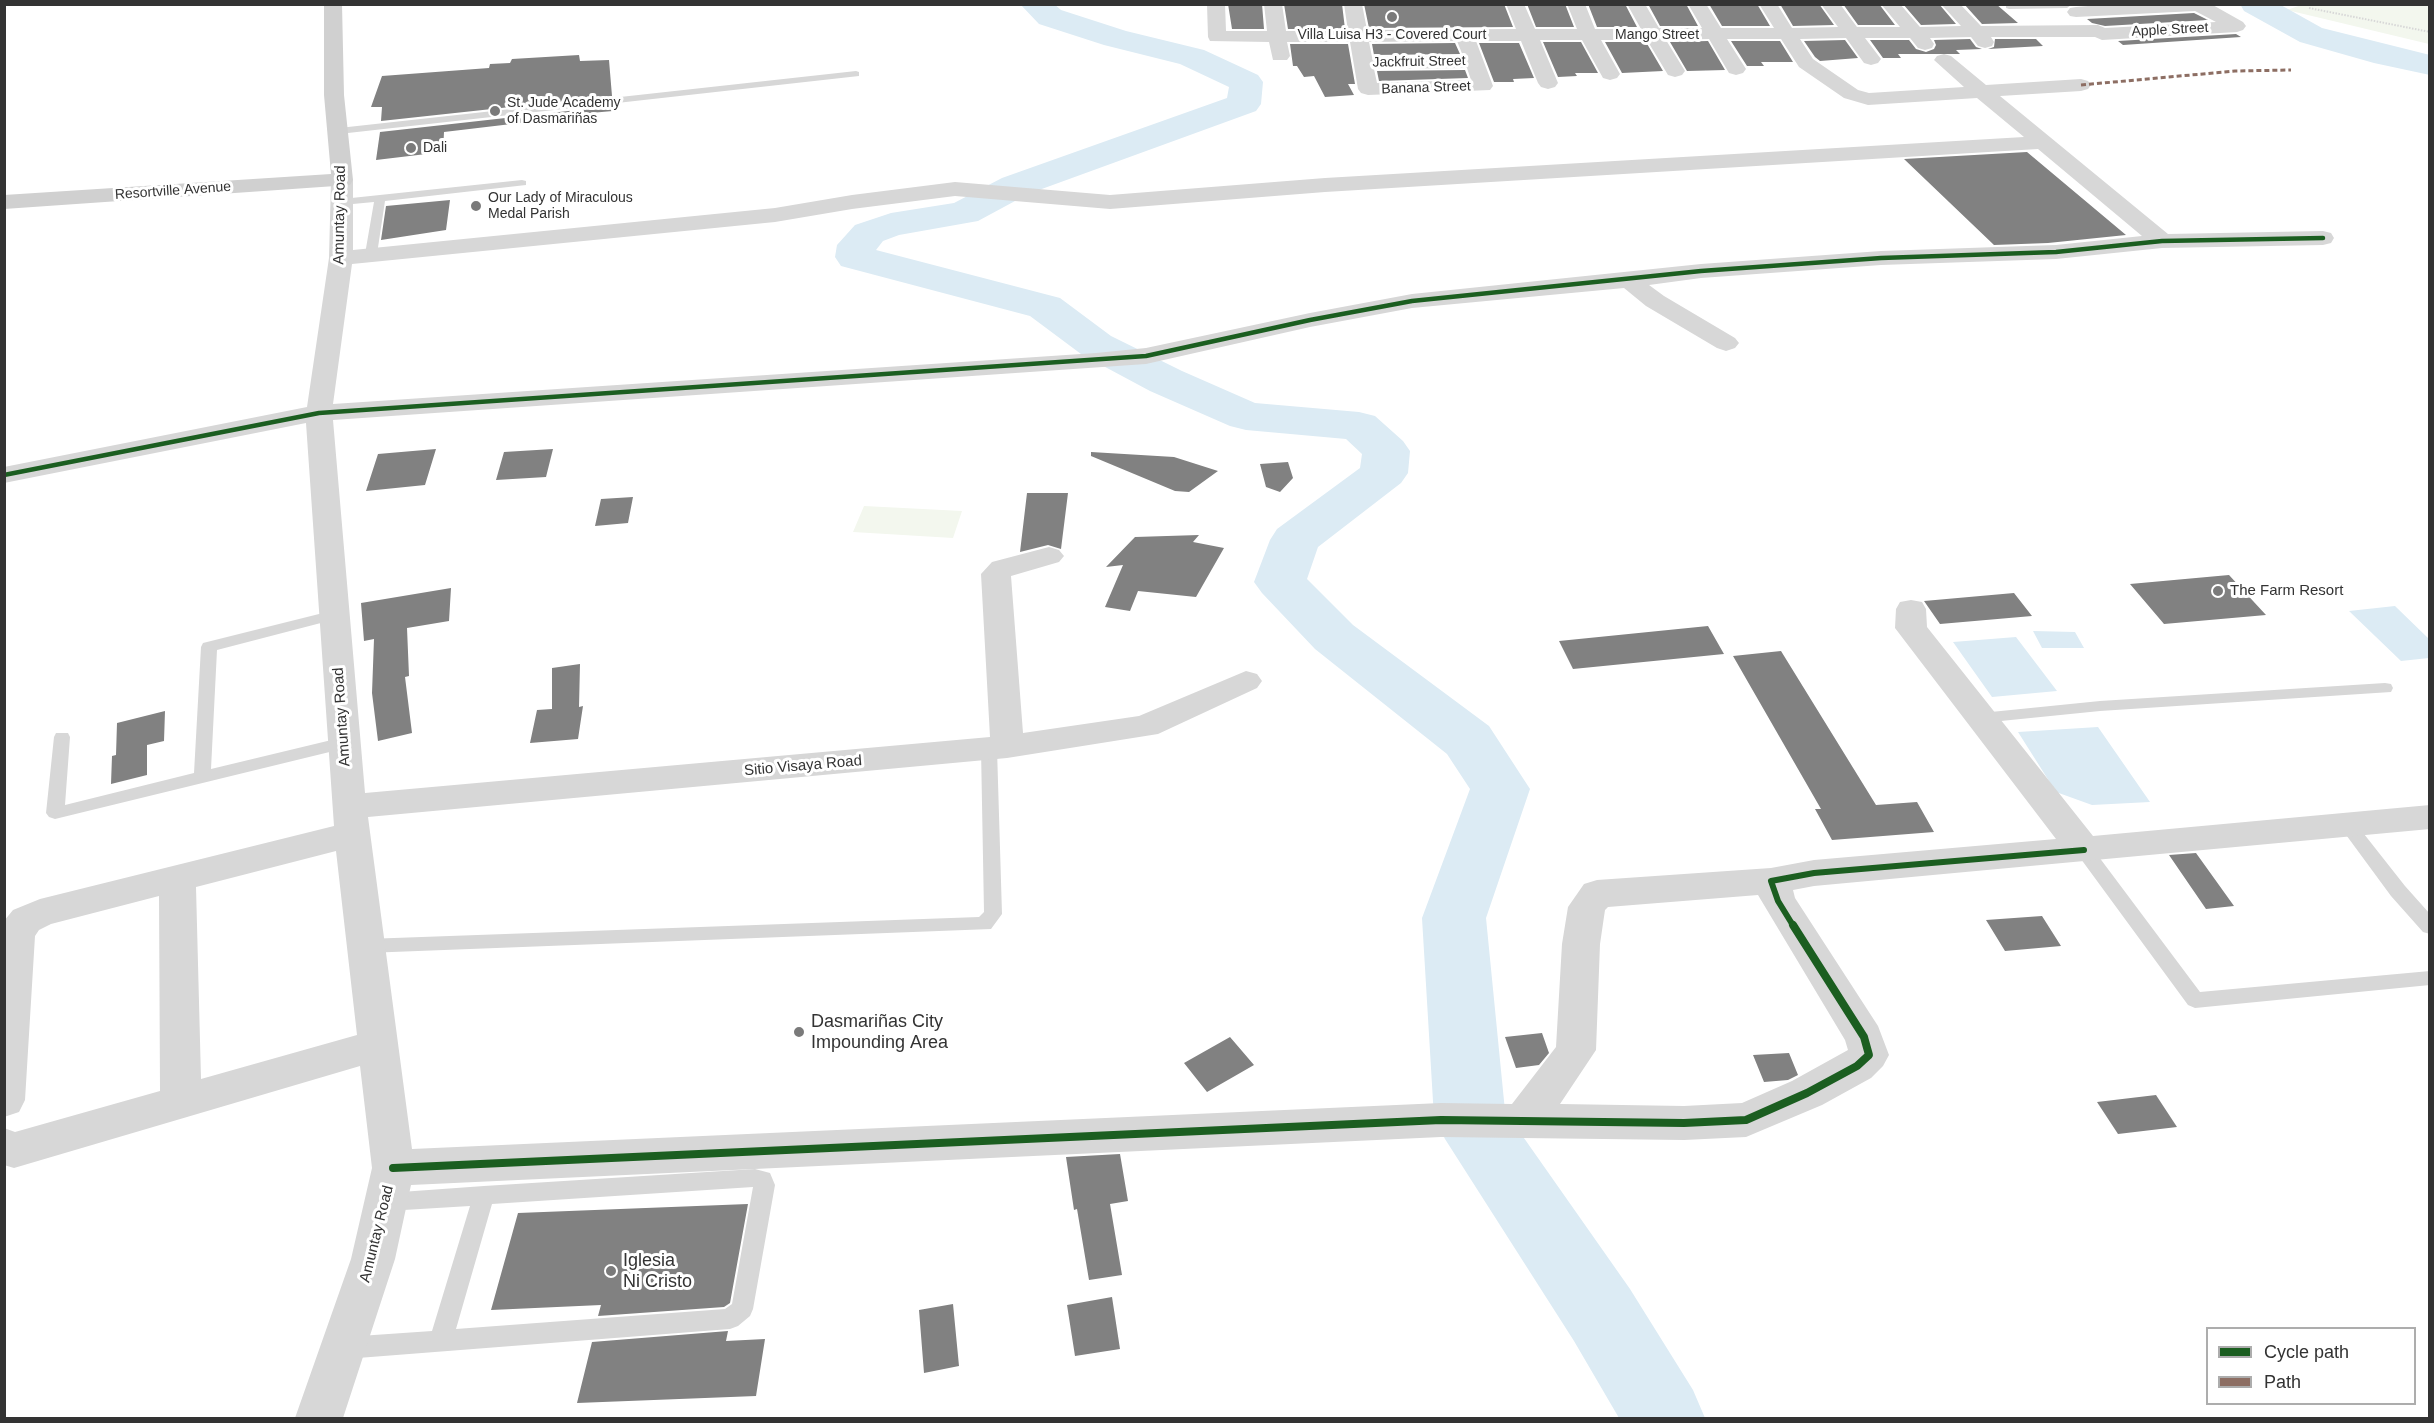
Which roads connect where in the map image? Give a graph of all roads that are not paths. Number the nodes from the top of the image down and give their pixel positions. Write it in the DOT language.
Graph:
graph roads {
  1 [pos="333,4"];
  2 [pos="1216,4"];
  3 [pos="1273,4"];
  4 [pos="1353,4"];
  5 [pos="1515,4"];
  6 [pos="1576,4"];
  7 [pos="1636,4"];
  8 [pos="1697,4"];
  9 [pos="1768,4"];
  10 [pos="1830,4"];
  11 [pos="1890,4"];
  12 [pos="1950,4"];
  13 [pos="2198,5"];
  14 [pos="2009,6"];
  15 [pos="2070,7"];
  16 [pos="1974,32"];
  17 [pos="1852,33"];
  18 [pos="1916,33"];
  19 [pos="1789,34"];
  20 [pos="1652,35"];
  21 [pos="1715,35"];
  22 [pos="1528,36"];
  23 [pos="1589,36"];
  24 [pos="2105,36"];
  25 [pos="1465,37"];
  26 [pos="1360,38"];
  27 [pos="1279,47"];
  28 [pos="1995,51"];
  29 [pos="1871,59"];
  30 [pos="1474,62"];
  31 [pos="1364,63"];
  32 [pos="1736,69"];
  33 [pos="1675,71"];
  34 [pos="856,74"];
  35 [pos="1610,74"];
  36 [pos="1548,82"];
  37 [pos="2081,85"];
  38 [pos="1982,92"];
  39 [pos="339,131"];
  40 [pos="2043,142"];
  41 [pos="522,183"];
  42 [pos="342,191"];
  43 [pos="380,198"];
  44 [pos="4,202"];
  45 [pos="2323,238"];
  46 [pos="2162,241"];
  47 [pos="356,256"];
  48 [pos="1629,280"];
  49 [pos="1726,343"];
  50 [pos="319,413"];
  51 [pos="4,475"];
  52 [pos="1049,556"];
  53 [pos="1911,609"];
  54 [pos="334,615"];
  55 [pos="1246,681"];
  56 [pos="2385,688"];
  57 [pos="1982,718"];
  58 [pos="62,737"];
  59 [pos="344,742"];
  60 [pos="998,748"];
  61 [pos="202,777"];
  62 [pos="2430,817"];
  63 [pos="351,821"];
  64 [pos="2347,824"];
  65 [pos="2084,850"];
  66 [pos="177,879"];
  67 [pos="1771,881"];
  68 [pos="2430,927"];
  69 [pos="366,946"];
  70 [pos="2430,978"];
  71 [pos="378,1045"];
  72 [pos="4,1100"];
  73 [pos="181,1102"];
  74 [pos="1516,1120"];
  75 [pos="4,1146"];
  76 [pos="389,1185"];
  77 [pos="484,1195"];
  78 [pos="441,1341"];
  79 [pos="343,1348"];
  80 [pos="320,1419"];
  1 -- 39 [label="street, Amuntay Road"];
  2 -- 27 [label="street, Mango Street"];
  3 -- 27 [label="street"];
  4 -- 26 [label="street"];
  5 -- 22 [label="street"];
  6 -- 23 [label="street"];
  7 -- 20 [label="street"];
  8 -- 21 [label="street"];
  9 -- 19 [label="street"];
  10 -- 17 [label="street"];
  11 -- 18 [label="street"];
  12 -- 16 [label="street"];
  13 -- 15 [label="street"];
  13 -- 24 [label="street, Apple Street"];
  14 -- 15 [label="lane"];
  15 -- 24 [label="street"];
  16 -- 18 [label="street, Mango Street"];
  16 -- 24 [label="street, Mango Street"];
  16 -- 28 [label="street"];
  17 -- 18 [label="street, Mango Street"];
  17 -- 19 [label="street, Mango Street"];
  17 -- 29 [label="street"];
  18 -- 38 [label="street"];
  19 -- 21 [label="street, Mango Street"];
  19 -- 38 [label="street"];
  20 -- 21 [label="street, Mango Street"];
  20 -- 23 [label="street, Mango Street"];
  20 -- 33 [label="street"];
  21 -- 32 [label="street"];
  22 -- 23 [label="street, Mango Street"];
  22 -- 25 [label="street, Mango Street"];
  22 -- 36 [label="street"];
  23 -- 35 [label="street"];
  25 -- 26 [label="street, Mango Street"];
  25 -- 30 [label="street"];
  26 -- 27 [label="street, Mango Street"];
  26 -- 31 [label="street"];
  30 -- 31 [label="street, Jackfruit Street"];
  30 -- 31 [label="street, Banana Street"];
  34 -- 39 [label="lane"];
  37 -- 38 [label="street"];
  38 -- 40 [label="street"];
  39 -- 42 [label="street, Amuntay Road"];
  40 -- 46 [label="street"];
  40 -- 47 [label="street"];
  41 -- 43 [label="lane"];
  42 -- 43 [label="lane"];
  42 -- 44 [label="street, Resortville Avenue"];
  42 -- 47 [label="street, Amuntay Road"];
  43 -- 47 [label="lane"];
  45 -- 46 [label="street"];
  46 -- 48 [label="street"];
  47 -- 50 [label="street, Amuntay Road"];
  48 -- 49 [label="street"];
  48 -- 50 [label="street"];
  50 -- 51 [label="street"];
  50 -- 54 [label="street, Amuntay Road"];
  52 -- 60 [label="street"];
  53 -- 57 [label="street"];
  54 -- 59 [label="street, Amuntay Road"];
  54 -- 61 [label="lane"];
  55 -- 60 [label="street, Sitio Visaya Road"];
  56 -- 57 [label="lane"];
  57 -- 65 [label="street"];
  58 -- 61 [label="lane"];
  59 -- 61 [label="lane"];
  59 -- 63 [label="street, Amuntay Road"];
  60 -- 63 [label="street, Sitio Visaya Road"];
  60 -- 69 [label="lane"];
  62 -- 64 [label="street"];
  63 -- 66 [label="street, Sitio Visaya Road"];
  63 -- 69 [label="street, Amuntay Road"];
  64 -- 65 [label="street"];
  64 -- 68 [label="lane"];
  65 -- 67 [label="street"];
  65 -- 70 [label="lane"];
  66 -- 72 [label="street, Sitio Visaya Road"];
  66 -- 73 [label="street"];
  67 -- 74 [label="street"];
  67 -- 74 [label="street"];
  69 -- 71 [label="street, Amuntay Road"];
  71 -- 73 [label="street"];
  71 -- 76 [label="street, Amuntay Road"];
  73 -- 75 [label="street"];
  74 -- 76 [label="street"];
  76 -- 77 [label="lane"];
  76 -- 79 [label="street, Amuntay Road"];
  77 -- 78 [label="lane"];
  77 -- 78 [label="lane"];
  78 -- 79 [label="lane"];
  79 -- 80 [label="street, Amuntay Road"];
}
